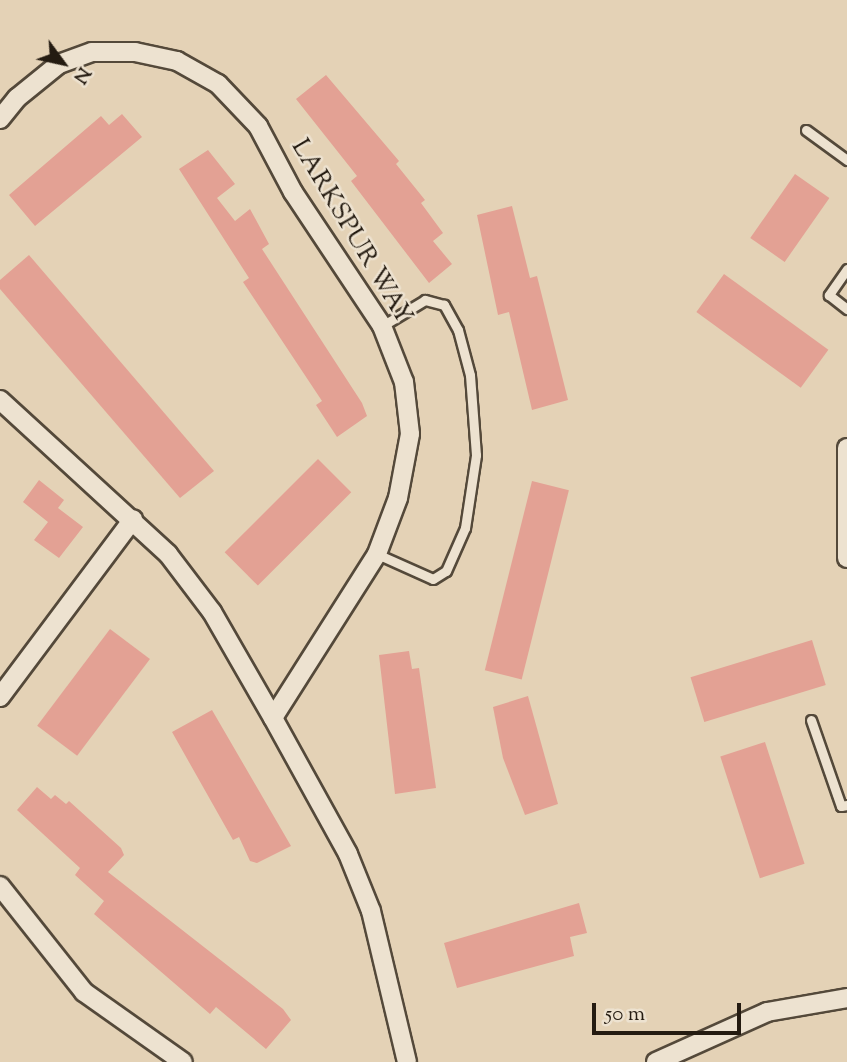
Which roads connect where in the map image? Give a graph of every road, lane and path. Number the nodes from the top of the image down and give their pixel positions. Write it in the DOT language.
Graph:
graph roads {
  1 [pos="0,119"];
  2 [pos="806,130"];
  3 [pos="847,160"];
  4 [pos="847,270"];
  5 [pos="847,309"];
  6 [pos="382,326"];
  7 [pos="0,400"];
  8 [pos="847,448"];
  9 [pos="132,519"];
  10 [pos="377,554"];
  11 [pos="847,558"];
  12 [pos="0,697"];
  13 [pos="273,718"];
  14 [pos="811,719"];
  15 [pos="847,805"];
  16 [pos="0,886"];
  17 [pos="847,998"];
  18 [pos="183,1062"];
  19 [pos="407,1062"];
  20 [pos="656,1062"];
  1 -- 6 [label="street, LARKSPUR WAY"];
  2 -- 3 [label="lane"];
  4 -- 5 [label="lane"];
  6 -- 10 [label="street, LARKSPUR WAY"];
  6 -- 10 [label="lane"];
  7 -- 9 [label="street"];
  8 -- 11 [label="street"];
  9 -- 12 [label="street"];
  9 -- 13 [label="street"];
  10 -- 13 [label="street, LARKSPUR WAY"];
  13 -- 19 [label="street"];
  14 -- 15 [label="lane"];
  16 -- 18 [label="street"];
  17 -- 20 [label="street"];
}
